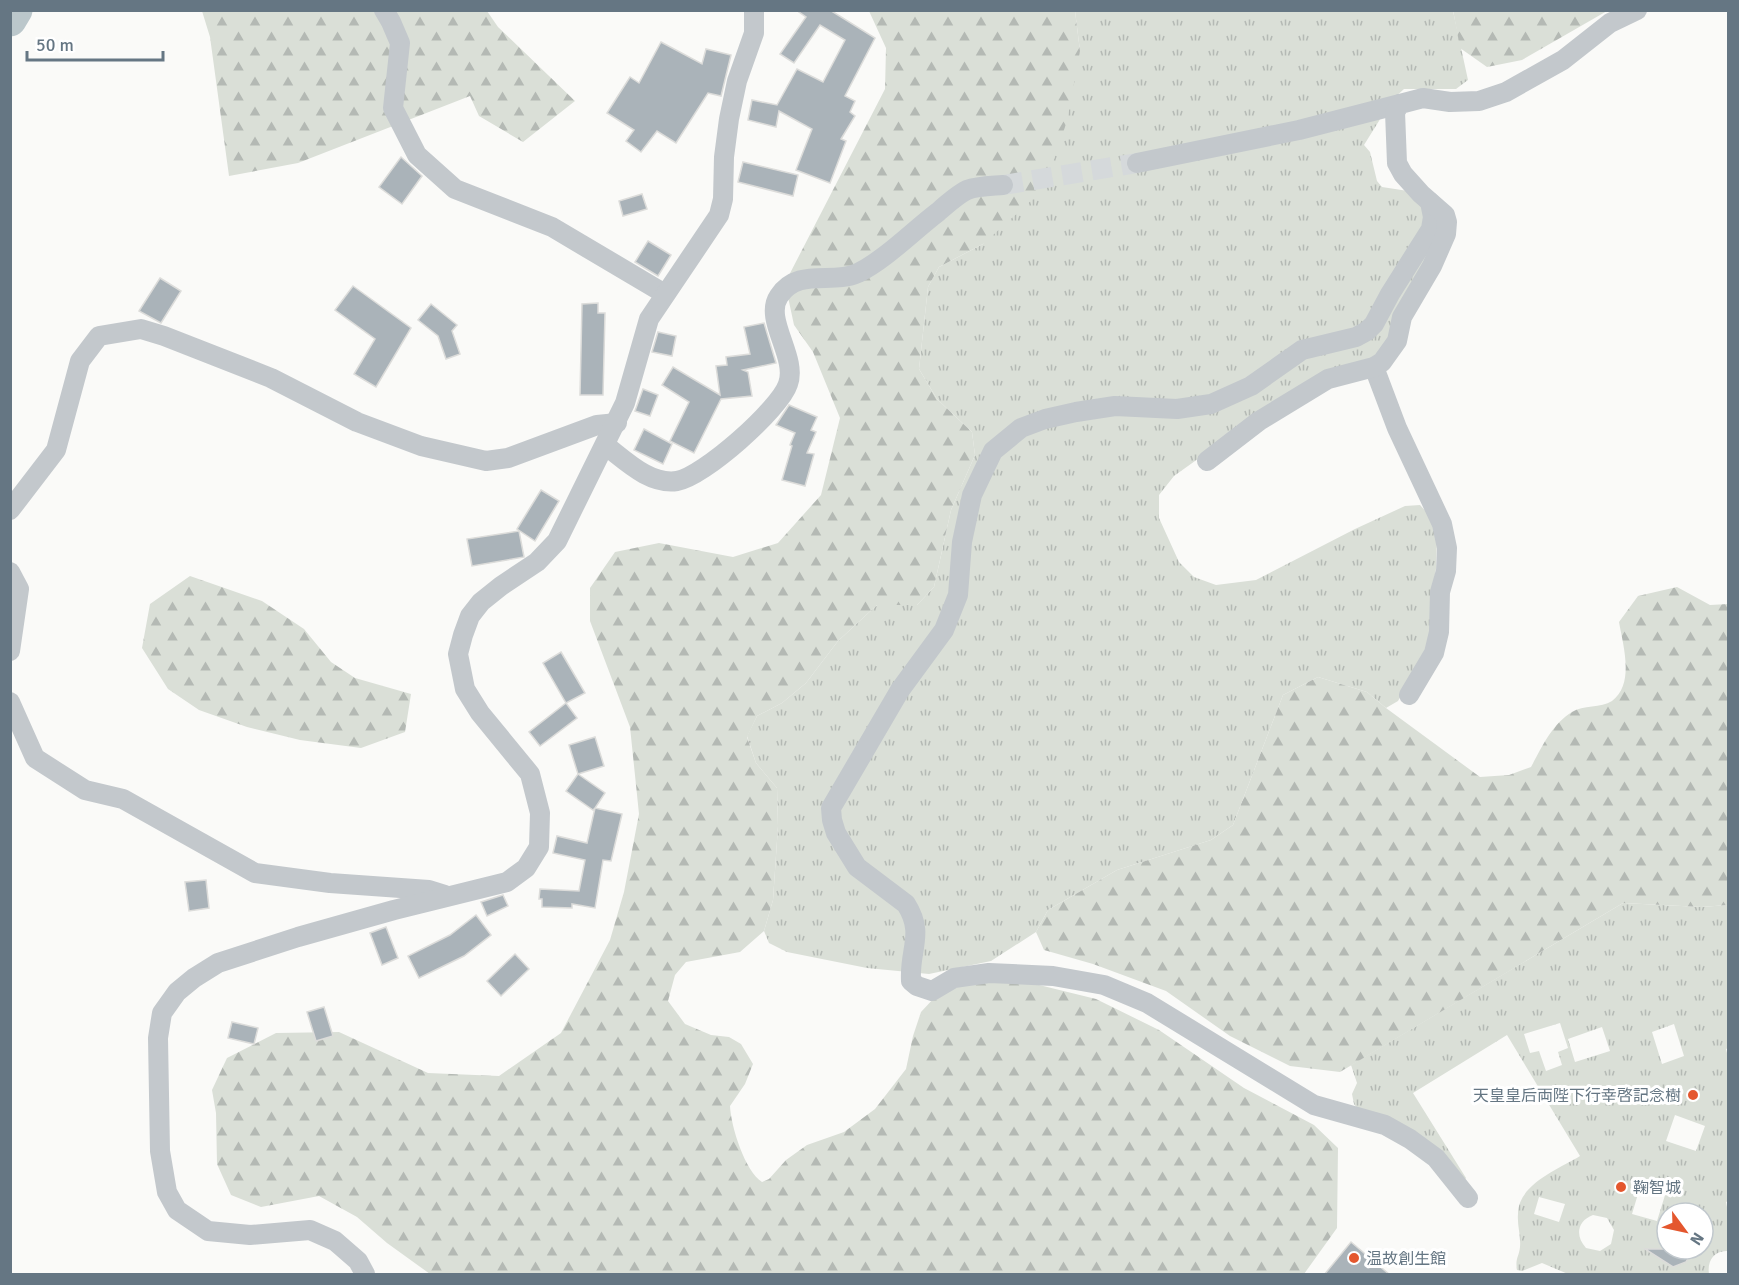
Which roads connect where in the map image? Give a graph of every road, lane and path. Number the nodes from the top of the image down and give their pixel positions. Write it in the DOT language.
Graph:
graph roads {
  1 [pos="384,10"];
  2 [pos="754,10"];
  3 [pos="1637,10"];
  4 [pos="1400,104"];
  5 [pos="1137,163"];
  6 [pos="1004,185"];
  7 [pos="1430,202"];
  8 [pos="665,294"];
  9 [pos="1374,368"];
  10 [pos="617,423"];
  11 [pos="605,445"];
  12 [pos="1207,461"];
  13 [pos="10,510"];
  14 [pos="10,572"];
  15 [pos="10,651"];
  16 [pos="1409,695"];
  17 [pos="10,702"];
  18 [pos="450,896"];
  19 [pos="1468,1198"];
  20 [pos="365,1275"];
  1 -- 8 [label="street"];
  2 -- 8 [label="street"];
  3 -- 4 [label="street"];
  4 -- 5 [label="street"];
  4 -- 7 [label="street"];
  6 -- 11 [label="street"];
  7 -- 9 [label="street"];
  7 -- 19 [label="street"];
  8 -- 10 [label="street"];
  9 -- 12 [label="street"];
  9 -- 16 [label="street"];
  10 -- 11 [label="street"];
  10 -- 13 [label="street"];
  11 -- 18 [label="street"];
  14 -- 15 [label="street"];
  17 -- 18 [label="street"];
  18 -- 20 [label="street"];
}
